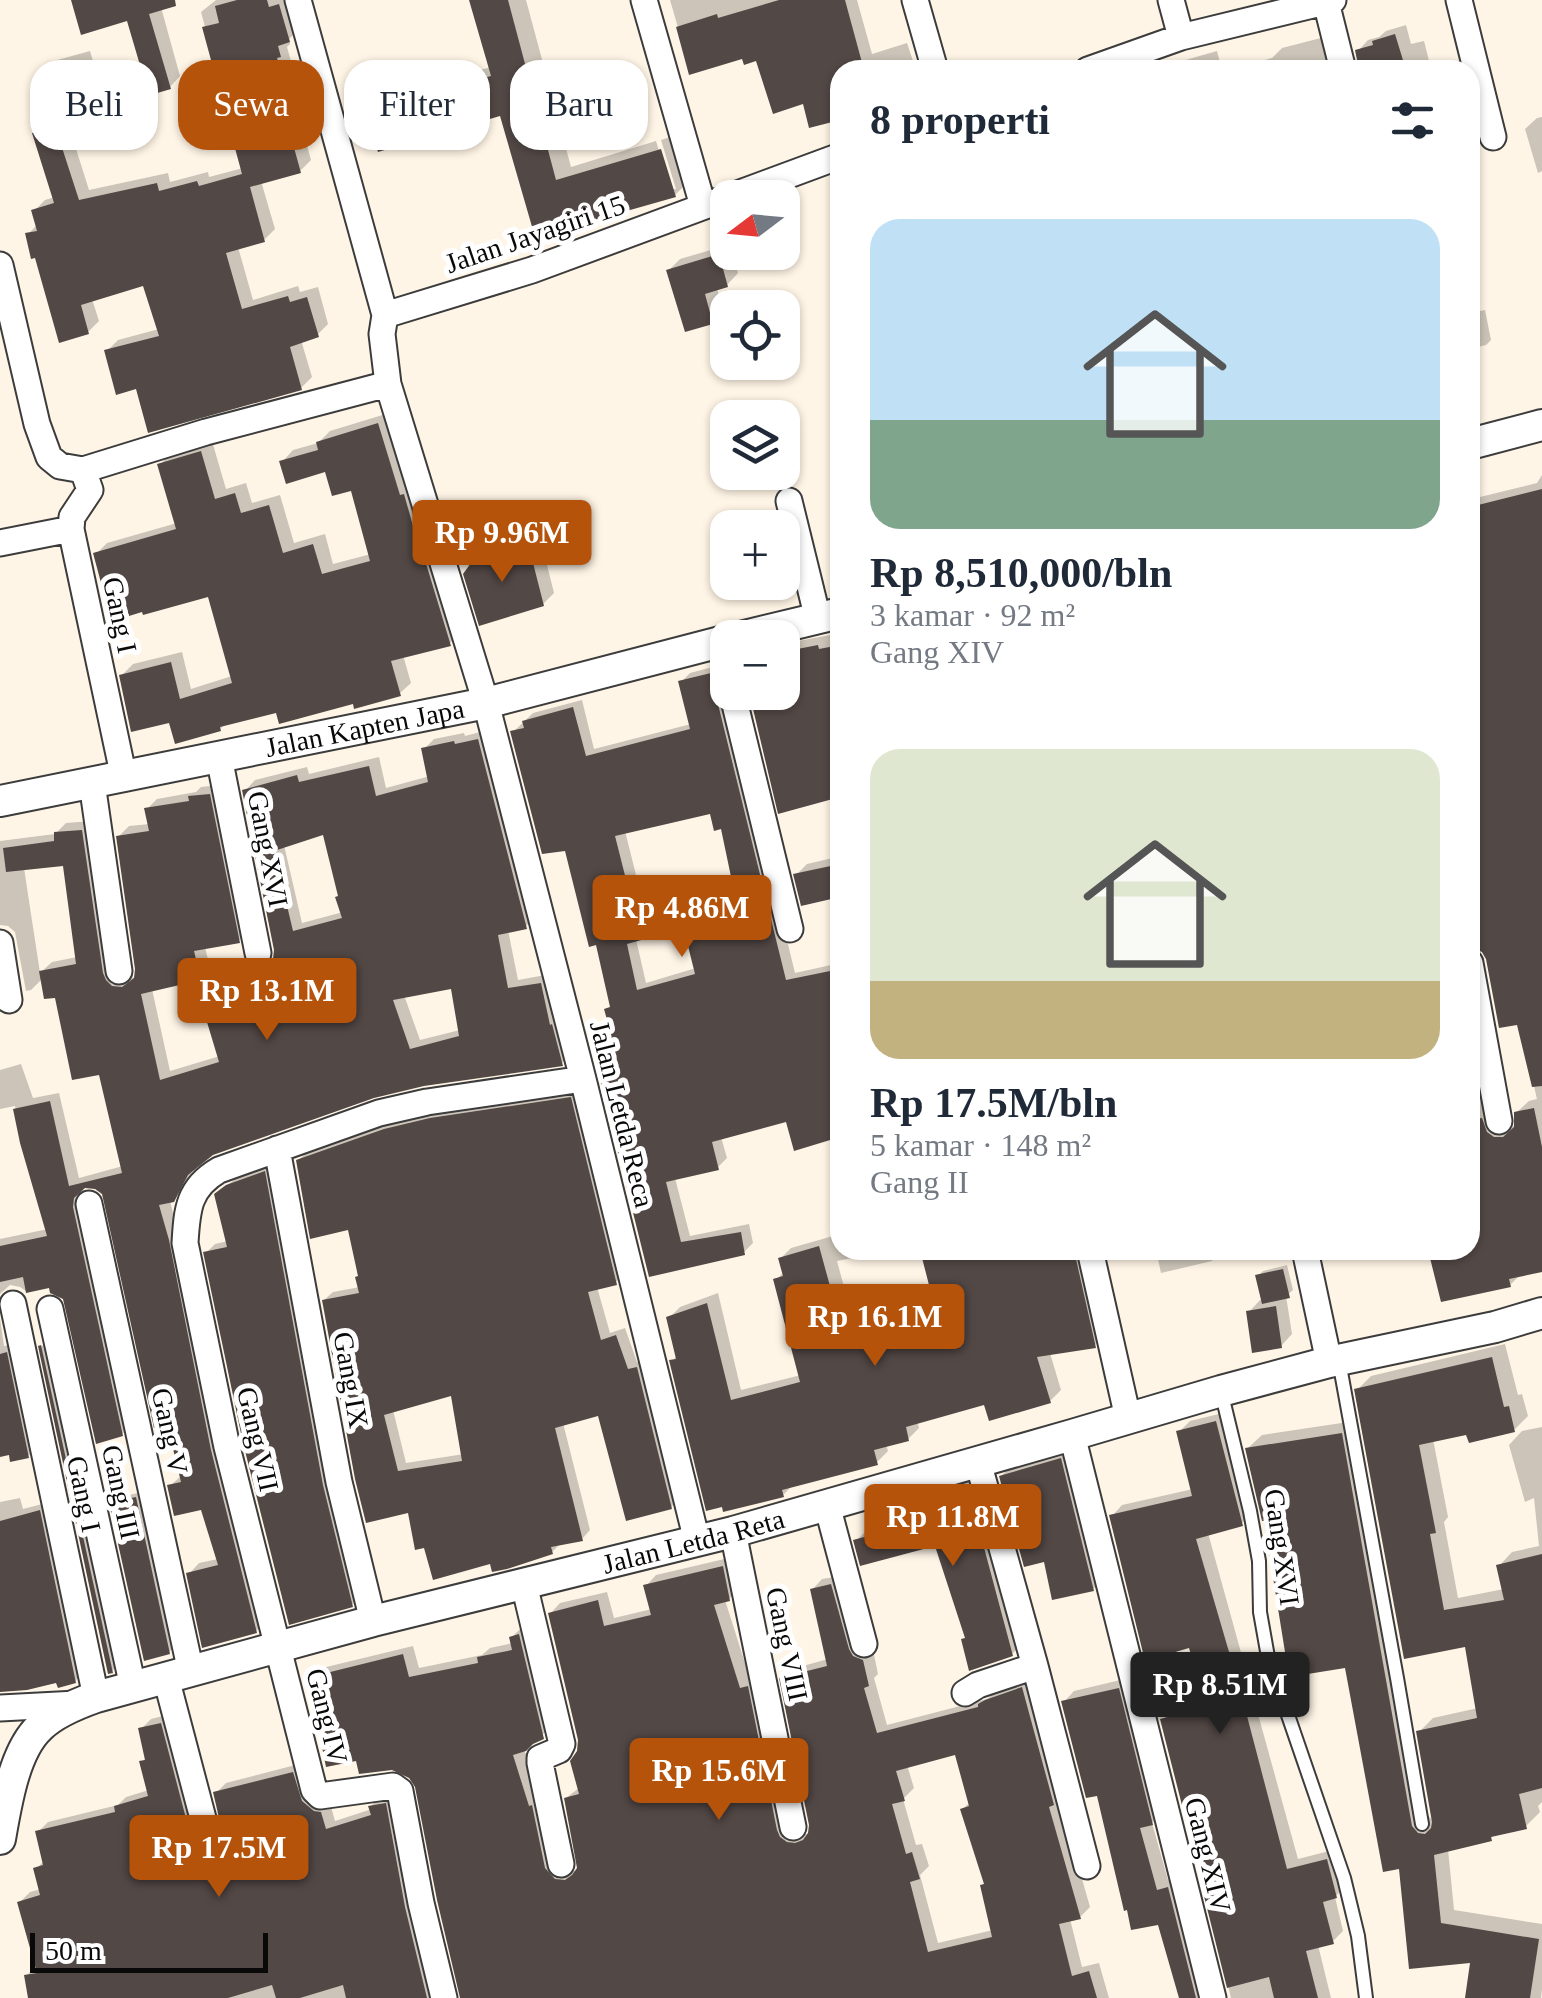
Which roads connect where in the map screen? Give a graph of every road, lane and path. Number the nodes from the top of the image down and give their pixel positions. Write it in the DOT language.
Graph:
graph roads {
  1 [pos="298,0"];
  2 [pos="644,0"];
  3 [pos="915,0"];
  4 [pos="1171,0"];
  5 [pos="1459,0"];
  6 [pos="1329,1"];
  7 [pos="1181,37"];
  8 [pos="932,60"];
  9 [pos="1116,60"];
  10 [pos="1341,60"];
  11 [pos="1474,60"];
  12 [pos="1480,85"];
  13 [pos="1493,137"];
  14 [pos="830,160"];
  15 [pos="703,206"];
  16 [pos="0,266"];
  17 [pos="385,315"];
  18 [pos="388,384"];
  19 [pos="1542,424"];
  20 [pos="1480,441"];
  21 [pos="84,470"];
  22 [pos="789,501"];
  23 [pos="71,529"];
  24 [pos="0,543"];
  25 [pos="829,616"];
  26 [pos="800,623"];
  27 [pos="710,645"];
  28 [pos="486,703"];
  29 [pos="736,710"];
  30 [pos="219,757"];
  31 [pos="124,778"];
  32 [pos="92,783"];
  33 [pos="0,801"];
  34 [pos="790,928"];
  35 [pos="0,943"];
  36 [pos="258,952"];
  37 [pos="119,971"];
  38 [pos="8,1000"];
  39 [pos="1480,1017"];
  40 [pos="583,1078"];
  41 [pos="1499,1120"];
  42 [pos="278,1149"];
  43 [pos="89,1204"];
  44 [pos="1092,1260"];
  45 [pos="1308,1260"];
  46 [pos="13,1304"];
  47 [pos="50,1309"];
  48 [pos="1542,1313"];
  49 [pos="1334,1362"];
  50 [pos="1221,1391"];
  51 [pos="1128,1418"];
  52 [pos="1072,1436"];
  53 [pos="978,1462"];
  54 [pos="827,1504"];
  55 [pos="733,1532"];
  56 [pos="697,1541"];
  57 [pos="524,1584"];
  58 [pos="373,1621"];
  59 [pos="864,1644"];
  60 [pos="280,1648"];
  61 [pos="1036,1666"];
  62 [pos="179,1675"];
  63 [pos="133,1688"];
  64 [pos="965,1694"];
  65 [pos="86,1700"];
  66 [pos="0,1708"];
  67 [pos="1422,1824"];
  68 [pos="794,1827"];
  69 [pos="0,1838"];
  70 [pos="210,1845"];
  71 [pos="561,1864"];
  72 [pos="1087,1866"];
  73 [pos="444,1998"];
  74 [pos="1214,1998"];
  75 [pos="1366,1998"];
  1 -- 17 [label="street, Jalan Letda Reca"];
  2 -- 15 [label="street"];
  3 -- 8 [label="street"];
  4 -- 7 [label="street"];
  5 -- 11 [label="street"];
  6 -- 7 [label="street"];
  6 -- 10 [label="street"];
  7 -- 9 [label="street"];
  12 -- 13 [label="street"];
  14 -- 15 [label="street, Jalan Jayagiri 15"];
  15 -- 17 [label="street, Jalan Jayagiri 15"];
  16 -- 21 [label="street"];
  17 -- 18 [label="street, Jalan Letda Reca"];
  18 -- 21 [label="street"];
  18 -- 28 [label="street, Jalan Letda Reca"];
  19 -- 20 [label="street"];
  21 -- 23 [label="street"];
  22 -- 25 [label="street"];
  23 -- 24 [label="street"];
  23 -- 31 [label="street, Gang I"];
  25 -- 26 [label="street, Jalan Kapten Japa"];
  27 -- 28 [label="street, Jalan Kapten Japa"];
  28 -- 30 [label="street, Jalan Kapten Japa"];
  28 -- 40 [label="street, Jalan Letda Reca"];
  29 -- 34 [label="street"];
  30 -- 31 [label="street, Jalan Kapten Japa"];
  30 -- 36 [label="street, Gang XVI"];
  31 -- 32 [label="street, Jalan Kapten Japa"];
  32 -- 33 [label="street, Jalan Kapten Japa"];
  32 -- 37 [label="street"];
  35 -- 38 [label="street"];
  39 -- 41 [label="street"];
  40 -- 42 [label="street"];
  40 -- 56 [label="street, Jalan Letda Reca"];
  42 -- 58 [label="street, Gang IX"];
  42 -- 60 [label="street, Gang VII"];
  43 -- 62 [label="street, Gang V"];
  44 -- 51 [label="street"];
  45 -- 49 [label="street"];
  46 -- 65 [label="street, Gang I"];
  47 -- 63 [label="street, Gang III"];
  48 -- 49 [label="street, Jalan Letda Reta"];
  49 -- 50 [label="street, Jalan Letda Reta"];
  49 -- 67 [label="lane"];
  50 -- 51 [label="street, Jalan Letda Reta"];
  50 -- 75 [label="lane, Gang XVI"];
  51 -- 52 [label="street, Jalan Letda Reta"];
  52 -- 53 [label="street, Jalan Letda Reta"];
  52 -- 74 [label="street, Gang XIV"];
  53 -- 54 [label="street, Jalan Letda Reta"];
  53 -- 61 [label="street"];
  54 -- 55 [label="street, Jalan Letda Reta"];
  54 -- 59 [label="street"];
  55 -- 56 [label="street, Jalan Letda Reta"];
  55 -- 68 [label="street, Gang VIII"];
  56 -- 57 [label="street, Jalan Letda Reta"];
  57 -- 58 [label="street, Jalan Letda Reta"];
  57 -- 71 [label="street"];
  58 -- 60 [label="street, Jalan Letda Reta"];
  60 -- 62 [label="street, Jalan Letda Reta"];
  60 -- 73 [label="street, Gang IV"];
  61 -- 64 [label="street"];
  61 -- 72 [label="street"];
  62 -- 63 [label="street, Jalan Letda Reta"];
  62 -- 70 [label="street, Gang V"];
  63 -- 65 [label="street, Jalan Letda Reta"];
  65 -- 66 [label="street"];
  65 -- 69 [label="street"];
}
